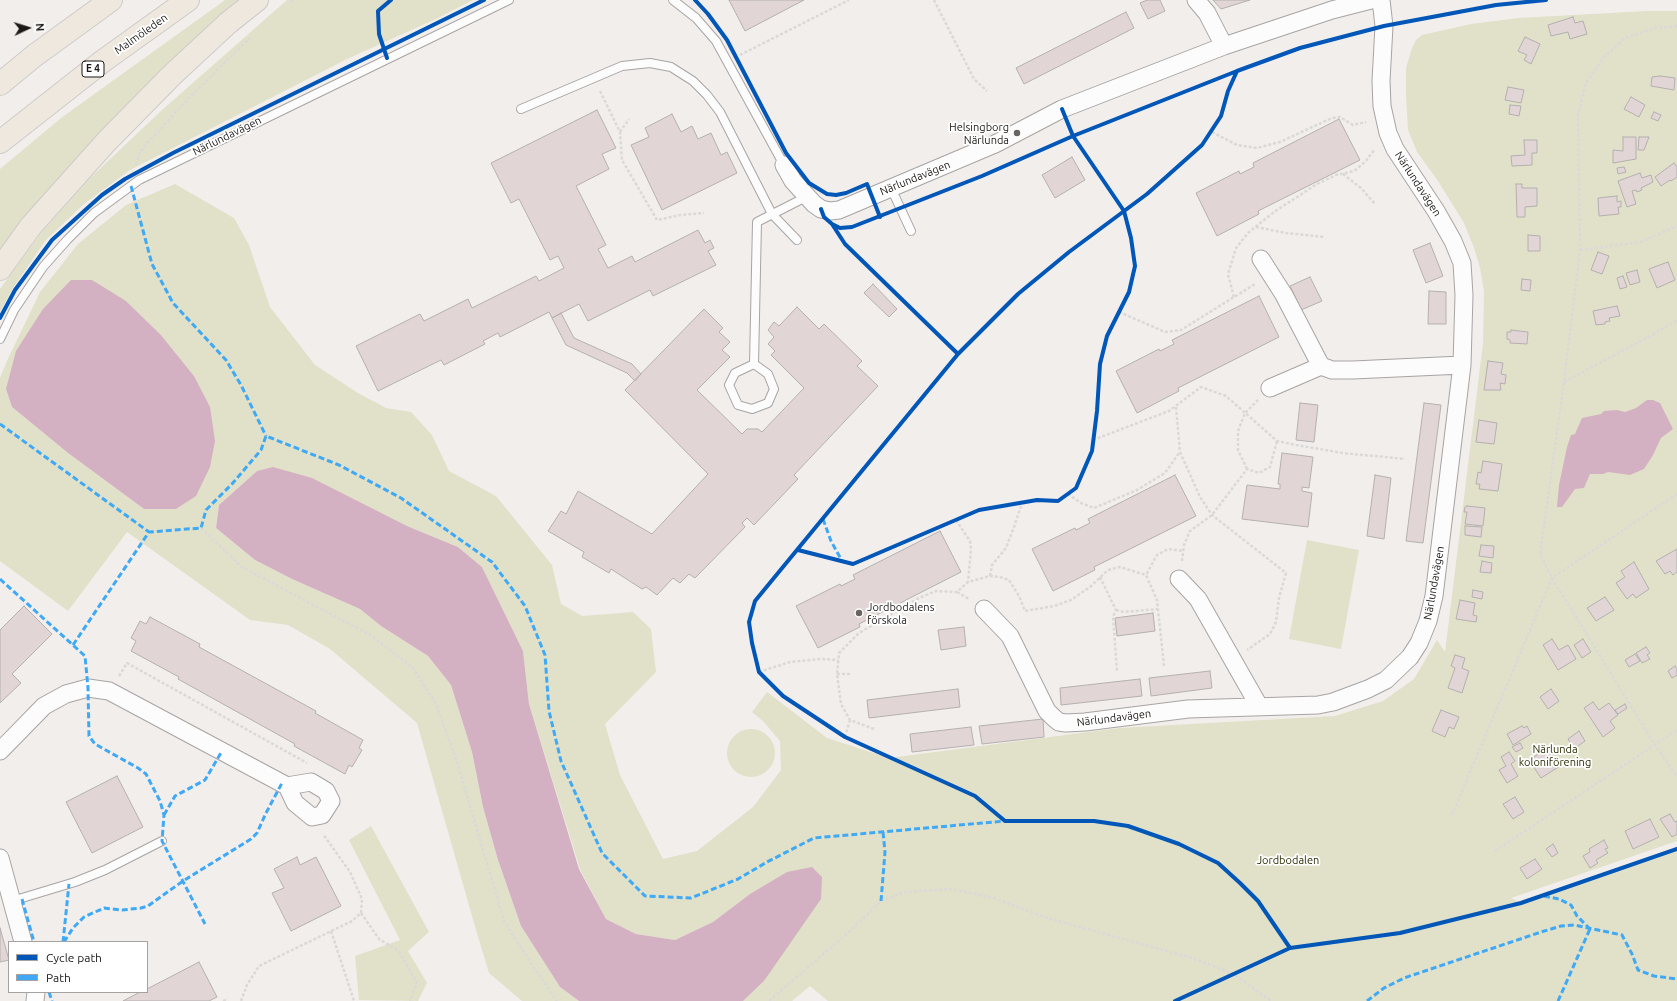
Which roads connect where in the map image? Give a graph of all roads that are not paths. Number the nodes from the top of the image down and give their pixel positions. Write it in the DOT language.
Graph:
graph roads {
  1 [pos="112,0"];
  2 [pos="188,0"];
  3 [pos="257,0"];
  4 [pos="508,0"];
  5 [pos="673,0"];
  6 [pos="1196,0"];
  7 [pos="1382,0"];
  8 [pos="1366,1"];
  9 [pos="1224,46"];
  10 [pos="0,84"];
  11 [pos="521,109"];
  12 [pos="0,142"];
  13 [pos="784,165"];
  14 [pos="891,188"];
  15 [pos="806,197"];
  16 [pos="772,214"];
  17 [pos="911,231"];
  18 [pos="797,240"];
  19 [pos="1261,259"];
  20 [pos="0,269"];
  21 [pos="0,339"];
  22 [pos="754,364"];
  23 [pos="1462,364"];
  24 [pos="1321,366"];
  25 [pos="1270,388"];
  26 [pos="1180,579"];
  27 [pos="984,609"];
  28 [pos="1259,706"];
  29 [pos="0,751"];
  30 [pos="287,786"];
  31 [pos="162,841"];
  32 [pos="0,858"];
  33 [pos="12,902"];
  34 [pos="23,941"];
  1 -- 10 [label="highway"];
  2 -- 12 [label="highway, Malmöleden / E 4"];
  3 -- 20 [label="highway"];
  4 -- 21 [label="lane, Närlundavägen"];
  5 -- 13 [label="lane, Närlundavägen"];
  6 -- 9 [label="street"];
  7 -- 23 [label="street, Närlundavägen"];
  8 -- 9 [label="street, Närlundavägen"];
  9 -- 14 [label="street, Närlundavägen"];
  11 -- 16 [label="lane"];
  13 -- 15 [label="street, Närlundavägen"];
  14 -- 15 [label="street, Närlundavägen"];
  14 -- 17 [label="lane"];
  15 -- 16 [label="lane"];
  16 -- 18 [label="lane"];
  16 -- 22 [label="lane"];
  19 -- 24 [label="street"];
  22 -- 22 [label="lane"];
  23 -- 24 [label="street"];
  23 -- 28 [label="street, Närlundavägen"];
  24 -- 25 [label="street"];
  26 -- 28 [label="street"];
  27 -- 28 [label="street, Närlundavägen"];
  29 -- 30 [label="street"];
  30 -- 30 [label="street"];
  31 -- 33 [label="lane"];
  32 -- 33 [label="street"];
  33 -- 34 [label="street"];
}
